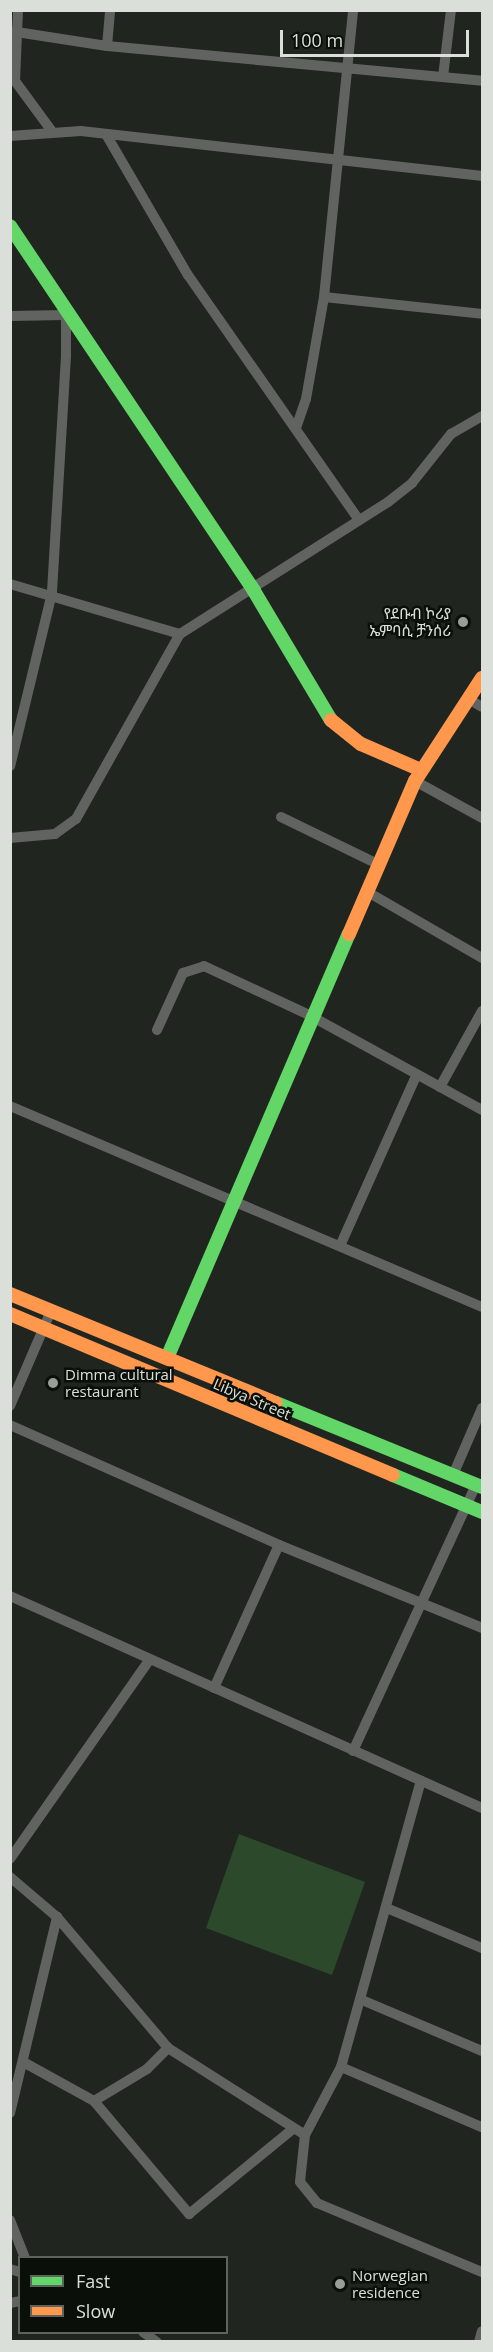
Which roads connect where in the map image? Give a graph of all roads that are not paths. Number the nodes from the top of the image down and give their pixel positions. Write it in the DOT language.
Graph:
graph roads {
  1 [pos="18,10"];
  2 [pos="111,10"];
  3 [pos="353,10"];
  4 [pos="450,10"];
  5 [pos="13,32"];
  6 [pos="107,46"];
  7 [pos="347,70"];
  8 [pos="443,77"];
  9 [pos="483,81"];
  10 [pos="51,130"];
  11 [pos="10,136"];
  12 [pos="107,136"];
  13 [pos="339,164"];
  14 [pos="483,176"];
  15 [pos="10,226"];
  16 [pos="324,297"];
  17 [pos="483,314"];
  18 [pos="66,315"];
  19 [pos="10,316"];
  20 [pos="483,416"];
  21 [pos="296,428"];
  22 [pos="359,520"];
  23 [pos="10,584"];
  24 [pos="254,591"];
  25 [pos="52,593"];
  26 [pos="180,634"];
  27 [pos="483,678"];
  28 [pos="466,698"];
  29 [pos="483,707"];
  30 [pos="10,766"];
  31 [pos="418,776"];
  32 [pos="281,817"];
  33 [pos="483,818"];
  34 [pos="10,838"];
  35 [pos="378,864"];
  36 [pos="366,891"];
  37 [pos="483,958"];
  38 [pos="483,1011"];
  39 [pos="311,1016"];
  40 [pos="157,1030"];
  41 [pos="417,1074"];
  42 [pos="440,1087"];
  43 [pos="10,1106"];
  44 [pos="483,1110"];
  45 [pos="236,1202"];
  46 [pos="340,1246"];
  47 [pos="10,1294"];
  48 [pos="483,1307"];
  49 [pos="51,1311"];
  50 [pos="10,1314"];
  51 [pos="43,1330"];
  52 [pos="166,1358"];
  53 [pos="10,1406"];
  54 [pos="483,1408"];
  55 [pos="10,1425"];
  56 [pos="453,1475"];
  57 [pos="479,1486"];
  58 [pos="467,1505"];
  59 [pos="483,1512"];
  60 [pos="279,1545"];
  61 [pos="10,1596"];
  62 [pos="420,1603"];
  63 [pos="483,1628"];
  64 [pos="150,1659"];
  65 [pos="214,1688"];
  66 [pos="353,1751"];
  67 [pos="421,1781"];
  68 [pos="483,1808"];
  69 [pos="10,1859"];
  70 [pos="10,1876"];
  71 [pos="389,1909"];
  72 [pos="57,1917"];
  73 [pos="483,1948"];
  74 [pos="362,2000"];
  75 [pos="168,2048"];
  76 [pos="483,2051"];
  77 [pos="25,2063"];
  78 [pos="341,2067"];
  79 [pos="94,2101"];
  80 [pos="10,2113"];
  81 [pos="483,2127"];
  82 [pos="293,2129"];
  83 [pos="305,2135"];
  84 [pos="10,2220"];
  85 [pos="24,2256"];
  86 [pos="483,2272"];
  87 [pos="483,2331"];
  88 [pos="479,2342"];
  1 -- 5 [label="street"];
  2 -- 6 [label="street"];
  3 -- 7 [label="street"];
  4 -- 8 [label="street"];
  5 -- 6 [label="street"];
  5 -- 10 [label="street"];
  6 -- 7 [label="street"];
  7 -- 8 [label="street"];
  7 -- 13 [label="street"];
  8 -- 9 [label="street"];
  10 -- 11 [label="street"];
  10 -- 12 [label="street"];
  12 -- 13 [label="street"];
  12 -- 21 [label="street"];
  13 -- 14 [label="street"];
  13 -- 16 [label="street"];
  15 -- 18 [label="street"];
  16 -- 17 [label="street"];
  16 -- 21 [label="street"];
  18 -- 19 [label="street"];
  18 -- 24 [label="street"];
  18 -- 25 [label="street"];
  20 -- 22 [label="street"];
  21 -- 22 [label="street"];
  22 -- 24 [label="street"];
  23 -- 25 [label="street"];
  24 -- 26 [label="street"];
  24 -- 31 [label="street"];
  25 -- 26 [label="street"];
  25 -- 30 [label="street"];
  26 -- 34 [label="street"];
  27 -- 28 [label="street"];
  28 -- 29 [label="street"];
  28 -- 31 [label="street"];
  31 -- 33 [label="street"];
  31 -- 35 [label="street"];
  32 -- 35 [label="street"];
  35 -- 36 [label="street"];
  36 -- 37 [label="street"];
  36 -- 39 [label="street"];
  38 -- 42 [label="street"];
  39 -- 40 [label="street"];
  39 -- 41 [label="street"];
  39 -- 45 [label="street"];
  41 -- 42 [label="street"];
  41 -- 46 [label="street"];
  42 -- 44 [label="street"];
  43 -- 45 [label="street"];
  45 -- 46 [label="street"];
  45 -- 52 [label="street"];
  46 -- 48 [label="street"];
  47 -- 49 [label="street, Libya Street"];
  49 -- 51 [label="street"];
  49 -- 52 [label="street, Libya Street"];
  50 -- 51 [label="street, Libya Street"];
  51 -- 53 [label="street"];
  51 -- 58 [label="street, Libya Street"];
  52 -- 56 [label="street, Libya Street"];
  54 -- 56 [label="street"];
  55 -- 60 [label="street"];
  56 -- 57 [label="street, Libya Street"];
  57 -- 58 [label="street"];
  58 -- 59 [label="street, Libya Street"];
  58 -- 62 [label="street"];
  60 -- 62 [label="street"];
  60 -- 65 [label="street"];
  61 -- 64 [label="street"];
  62 -- 63 [label="street"];
  62 -- 66 [label="street"];
  64 -- 65 [label="street"];
  64 -- 69 [label="street"];
  65 -- 66 [label="street"];
  66 -- 67 [label="street"];
  67 -- 68 [label="street"];
  67 -- 71 [label="street"];
  70 -- 72 [label="street"];
  71 -- 73 [label="street"];
  71 -- 74 [label="street"];
  72 -- 75 [label="street"];
  72 -- 77 [label="street"];
  74 -- 76 [label="street"];
  74 -- 78 [label="street"];
  75 -- 79 [label="street"];
  75 -- 82 [label="street"];
  77 -- 79 [label="street"];
  77 -- 80 [label="street"];
  78 -- 81 [label="street"];
  78 -- 83 [label="street"];
  79 -- 82 [label="street"];
  82 -- 83 [label="street"];
  83 -- 86 [label="street"];
  84 -- 85 [label="street"];
  87 -- 88 [label="street"];
}
